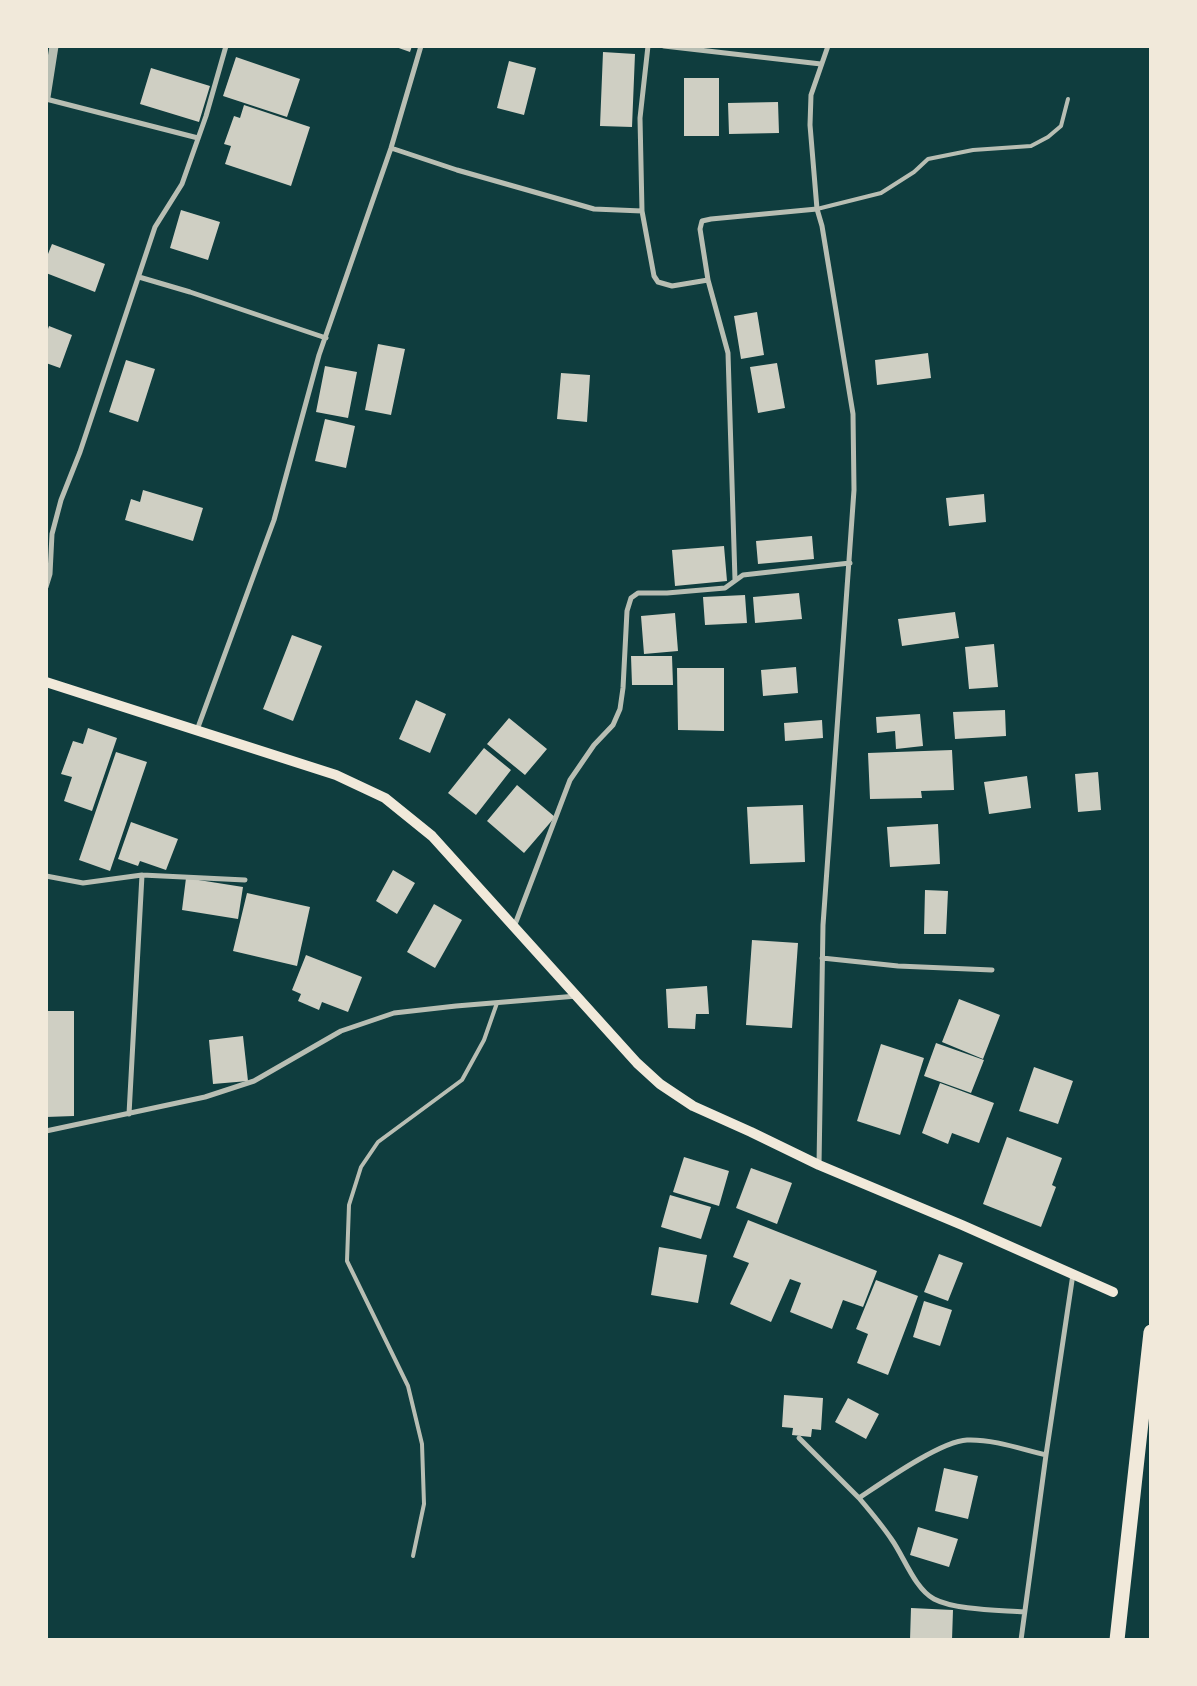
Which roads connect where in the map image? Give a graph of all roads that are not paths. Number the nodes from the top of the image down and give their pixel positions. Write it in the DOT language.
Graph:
graph roads {
  1 [pos="54,46"];
  2 [pos="226,46"];
  3 [pos="421,46"];
  4 [pos="648,46"];
  5 [pos="664,46"];
  6 [pos="828,46"];
  7 [pos="821,64"];
  8 [pos="46,98"];
  9 [pos="1068,99"];
  10 [pos="198,138"];
  11 [pos="391,148"];
  12 [pos="817,209"];
  13 [pos="642,211"];
  14 [pos="139,277"];
  15 [pos="708,280"];
  16 [pos="326,338"];
  17 [pos="850,563"];
  18 [pos="735,580"];
  19 [pos="46,587"];
  20 [pos="46,682"];
  21 [pos="197,730"];
  22 [pos="142,875"];
  23 [pos="46,876"];
  24 [pos="245,880"];
  25 [pos="514,927"];
  26 [pos="822,958"];
  27 [pos="992,970"];
  28 [pos="577,996"];
  29 [pos="497,1003"];
  30 [pos="130,1114"];
  31 [pos="46,1132"];
  32 [pos="819,1166"];
  33 [pos="1073,1274"];
  34 [pos="1113,1292"];
  35 [pos="1151,1332"];
  36 [pos="799,1438"];
  37 [pos="1046,1455"];
  38 [pos="859,1498"];
  39 [pos="413,1556"];
  40 [pos="1024,1612"];
  41 [pos="1021,1640"];
  42 [pos="1117,1640"];
  1 -- 8 [label="street"];
  2 -- 10 [label="street"];
  3 -- 11 [label="street"];
  4 -- 13 [label="street"];
  5 -- 7 [label="street"];
  6 -- 7 [label="street"];
  7 -- 12 [label="street"];
  8 -- 10 [label="street"];
  9 -- 12 [label="lane"];
  10 -- 14 [label="street"];
  11 -- 13 [label="street"];
  11 -- 16 [label="street"];
  12 -- 15 [label="street"];
  12 -- 17 [label="street"];
  13 -- 15 [label="street"];
  14 -- 16 [label="street"];
  14 -- 19 [label="street"];
  15 -- 18 [label="street"];
  16 -- 21 [label="street"];
  17 -- 18 [label="street"];
  17 -- 26 [label="street"];
  18 -- 25 [label="street"];
  20 -- 21 [label="main road"];
  21 -- 25 [label="main road"];
  22 -- 23 [label="street"];
  22 -- 24 [label="street"];
  22 -- 30 [label="street"];
  25 -- 28 [label="main road"];
  26 -- 27 [label="street"];
  26 -- 32 [label="street"];
  28 -- 29 [label="street"];
  28 -- 32 [label="main road"];
  29 -- 30 [label="street"];
  29 -- 39 [label="lane"];
  30 -- 31 [label="street"];
  32 -- 33 [label="main road"];
  33 -- 34 [label="main road"];
  33 -- 37 [label="street"];
  35 -- 42 [label="highway"];
  36 -- 38 [label="street"];
  37 -- 38 [label="street"];
  37 -- 40 [label="street"];
  38 -- 40 [label="street"];
  40 -- 41 [label="street"];
}
